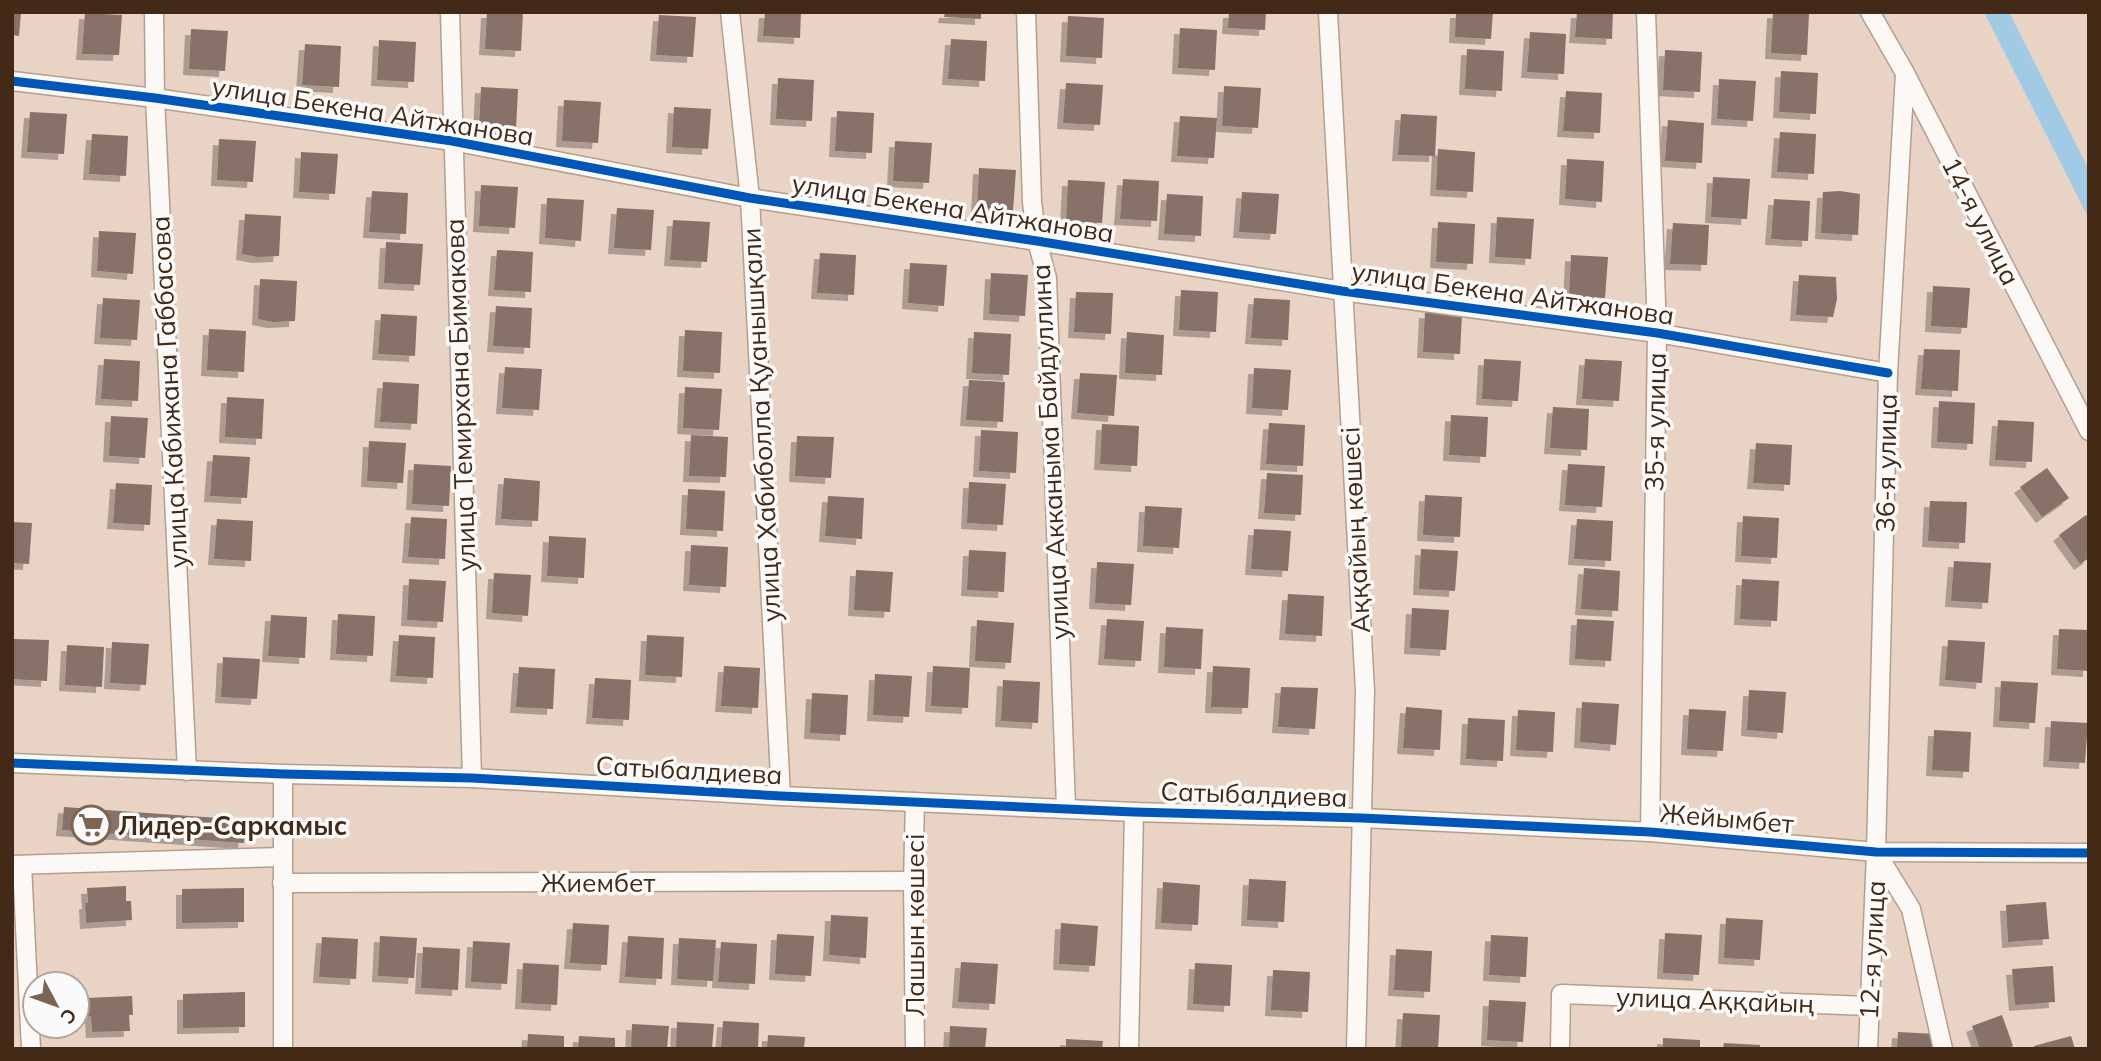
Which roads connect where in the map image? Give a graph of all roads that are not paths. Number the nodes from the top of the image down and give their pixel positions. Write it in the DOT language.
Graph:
graph roads {
  1 [pos="153,12"];
  2 [pos="450,12"];
  3 [pos="730,12"];
  4 [pos="1026,12"];
  5 [pos="1328,12"];
  6 [pos="1646,12"];
  7 [pos="1870,12"];
  8 [pos="1905,73"];
  9 [pos="12,82"];
  10 [pos="155,98"];
  11 [pos="452,141"];
  12 [pos="750,198"];
  13 [pos="1037,241"];
  14 [pos="1342,290"];
  15 [pos="1657,333"];
  16 [pos="1888,373"];
  17 [pos="2089,430"];
  18 [pos="12,763"];
  19 [pos="187,771"];
  20 [pos="283,774"];
  21 [pos="472,778"];
  22 [pos="781,796"];
  23 [pos="915,802"];
  24 [pos="1066,808"];
  25 [pos="1133,812"];
  26 [pos="1362,818"];
  27 [pos="1650,832"];
  28 [pos="1876,852"];
  29 [pos="2089,853"];
  30 [pos="282,857"];
  31 [pos="17,865"];
  32 [pos="913,881"];
  33 [pos="282,883"];
  34 [pos="1868,1006"];
  35 [pos="31,1049"];
  36 [pos="283,1049"];
  37 [pos="915,1049"];
  38 [pos="1129,1049"];
  39 [pos="1356,1049"];
  40 [pos="1560,1049"];
  41 [pos="1868,1049"];
  42 [pos="1943,1049"];
  1 -- 10 [label="street, улица Кабижана Габбасова"];
  2 -- 11 [label="street, улица Темирхана Бимакова"];
  3 -- 12 [label="street, улица Хабиболла Қуанышқали"];
  4 -- 13 [label="street, улица Акканыма Байдуллина"];
  5 -- 14 [label="street, Аққайың көшесі"];
  6 -- 15 [label="street, 35-я улица"];
  7 -- 8 [label="street, 14-я улица"];
  8 -- 16 [label="street, 36-я улица"];
  8 -- 17 [label="street, 14-я улица"];
  9 -- 10 [label="street, улица Бекена Айтжанова"];
  10 -- 11 [label="street, улица Бекена Айтжанова"];
  10 -- 19 [label="street, улица Кабижана Габбасова"];
  11 -- 12 [label="street, улица Бекена Айтжанова"];
  11 -- 21 [label="street, улица Темирхана Бимакова"];
  12 -- 13 [label="street, улица Бекена Айтжанова"];
  12 -- 22 [label="street, улица Хабиболла Қуанышқали"];
  13 -- 14 [label="street, улица Бекена Айтжанова"];
  13 -- 24 [label="street, улица Акканыма Байдуллина"];
  14 -- 15 [label="street, улица Бекена Айтжанова"];
  14 -- 26 [label="street, Аққайың көшесі"];
  15 -- 16 [label="street, улица Бекена Айтжанова"];
  15 -- 27 [label="street, 35-я улица"];
  16 -- 28 [label="street, 36-я улица"];
  18 -- 19 [label="street, Сатыбалдиева"];
  19 -- 20 [label="street, Сатыбалдиева"];
  20 -- 21 [label="street, Сатыбалдиева"];
  20 -- 30 [label="street"];
  21 -- 22 [label="street, Сатыбалдиева"];
  22 -- 23 [label="street, Сатыбалдиева"];
  23 -- 24 [label="street, Сатыбалдиева"];
  23 -- 32 [label="street, Лашын көшесі"];
  24 -- 25 [label="street, Сатыбалдиева"];
  25 -- 26 [label="street, Сатыбалдиева"];
  25 -- 38 [label="street"];
  26 -- 27 [label="street, Жейымбет"];
  26 -- 39 [label="street, Аққайың көшесі"];
  27 -- 28 [label="street, Жейымбет"];
  28 -- 29 [label="street, Жейымбет"];
  28 -- 34 [label="street, 12-я улица"];
  28 -- 42 [label="street"];
  30 -- 31 [label="street"];
  30 -- 33 [label="street"];
  31 -- 35 [label="street"];
  32 -- 33 [label="street, Жиембет"];
  32 -- 37 [label="street, Лашын көшесі"];
  33 -- 36 [label="street"];
  34 -- 40 [label="street, улица Аққайың"];
  34 -- 41 [label="street, 12-я улица"];
}
